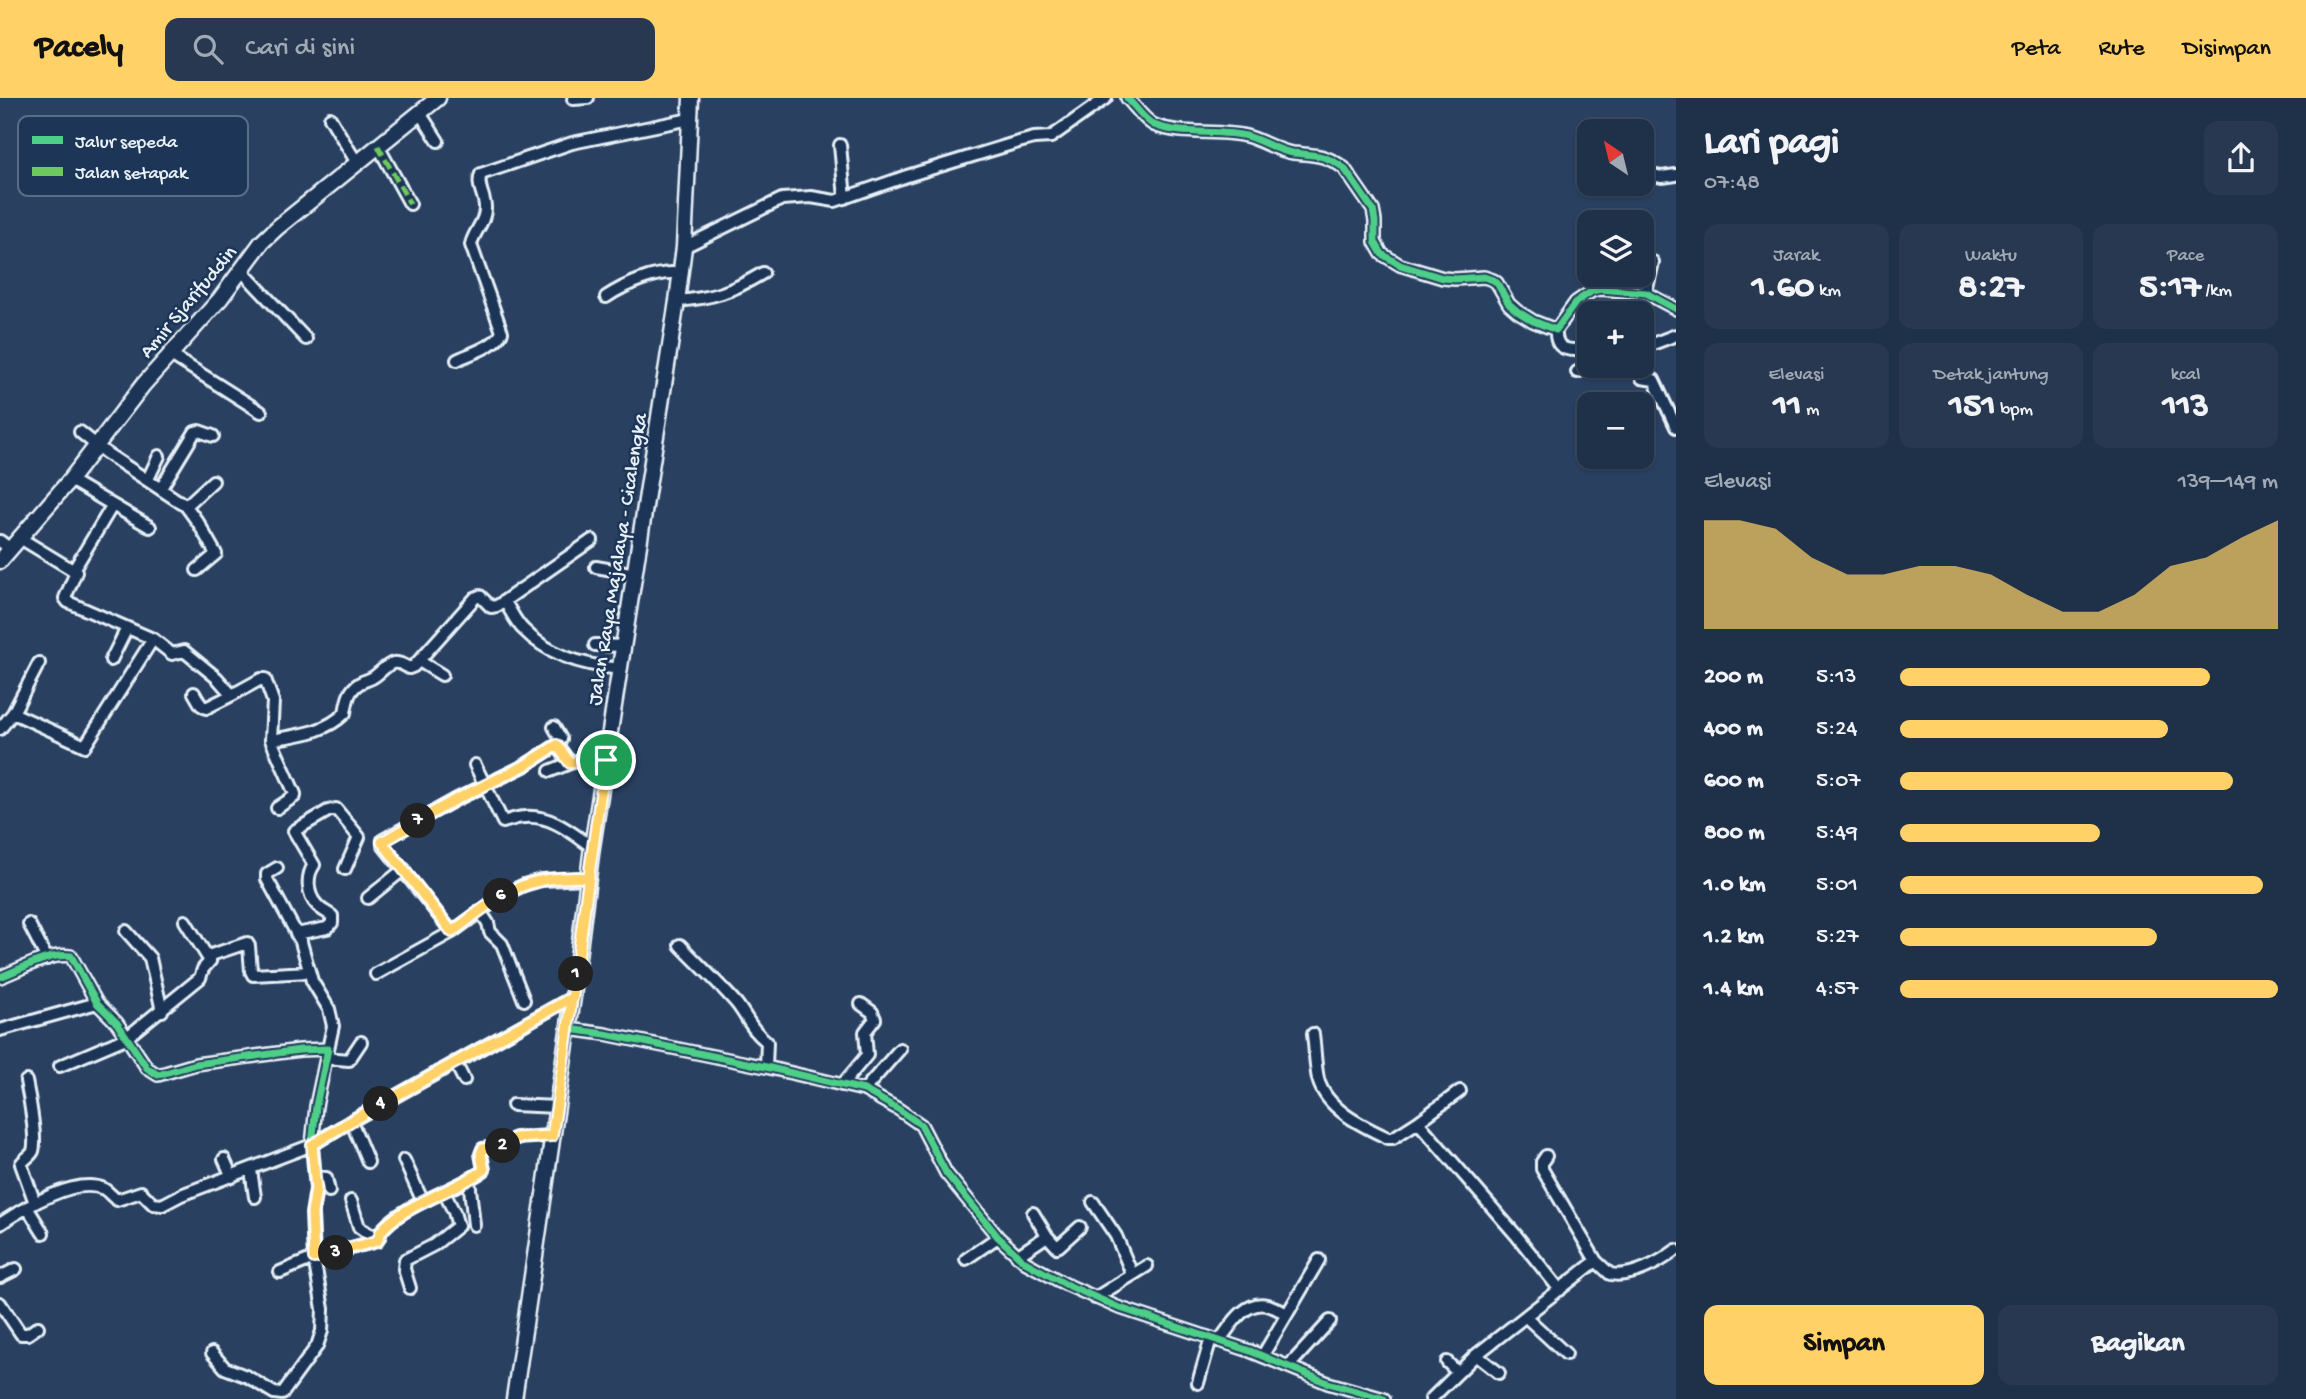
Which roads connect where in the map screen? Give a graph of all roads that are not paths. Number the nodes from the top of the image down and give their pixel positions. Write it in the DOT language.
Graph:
graph roads {
  1 [pos="438,98"];
  2 [pos="588,98"];
  3 [pos="691,98"];
  4 [pos="1106,98"];
  5 [pos="1127,98"];
  6 [pos="573,99"];
  7 [pos="420,113"];
  8 [pos="330,118"];
  9 [pos="690,119"];
  10 [pos="438,141"];
  11 [pos="840,145"];
  12 [pos="378,146"];
  13 [pos="357,163"];
  14 [pos="1654,175"];
  15 [pos="1676,175"];
  16 [pos="845,198"];
  17 [pos="410,204"];
  18 [pos="684,247"];
  19 [pos="242,270"];
  20 [pos="763,273"];
  21 [pos="681,274"];
  22 [pos="1647,287"];
  23 [pos="1646,293"];
  24 [pos="606,297"];
  25 [pos="677,301"];
  26 [pos="1676,309"];
  27 [pos="1556,330"];
  28 [pos="1676,335"];
  29 [pos="306,339"];
  30 [pos="1654,343"];
  31 [pos="1575,350"];
  32 [pos="171,355"];
  33 [pos="457,360"];
  34 [pos="1642,378"];
  35 [pos="261,412"];
  36 [pos="1676,427"];
  37 [pos="80,432"];
  38 [pos="213,436"];
  39 [pos="97,445"];
  40 [pos="159,456"];
  41 [pos="148,479"];
  42 [pos="70,480"];
  43 [pos="213,481"];
  44 [pos="161,488"];
  45 [pos="112,506"];
  46 [pos="186,506"];
  47 [pos="149,527"];
  48 [pos="592,540"];
  49 [pos="10,542"];
  50 [pos="0,561"];
  51 [pos="596,566"];
  52 [pos="197,570"];
  53 [pos="74,571"];
  54 [pos="636,574"];
  55 [pos="505,602"];
  56 [pos="127,628"];
  57 [pos="153,639"];
  58 [pos="595,645"];
  59 [pos="624,646"];
  60 [pos="111,660"];
  61 [pos="419,661"];
  62 [pos="38,663"];
  63 [pos="621,669"];
  64 [pos="442,675"];
  65 [pos="194,693"];
  66 [pos="232,695"];
  67 [pos="13,713"];
  68 [pos="554,727"];
  69 [pos="0,729"];
  70 [pos="271,740"];
  71 [pos="557,745"];
  72 [pos="606,760"];
  73 [pos="570,763"];
  74 [pos="475,765"];
  75 [pos="550,771"];
  76 [pos="484,786"];
  77 [pos="277,808"];
  78 [pos="592,847"];
  79 [pos="277,868"];
  80 [pos="345,869"];
  81 [pos="404,869"];
  82 [pos="589,877"];
  83 [pos="368,898"];
  84 [pos="480,911"];
  85 [pos="185,921"];
  86 [pos="29,924"];
  87 [pos="126,931"];
  88 [pos="452,932"];
  89 [pos="296,934"];
  90 [pos="680,945"];
  91 [pos="208,956"];
  92 [pos="47,959"];
  93 [pos="309,972"];
  94 [pos="376,974"];
  95 [pos="0,978"];
  96 [pos="573,997"];
  97 [pos="524,1000"];
  98 [pos="96,1003"];
  99 [pos="860,1003"];
  100 [pos="162,1011"];
  101 [pos="569,1029"];
  102 [pos="0,1030"];
  103 [pos="1313,1034"];
  104 [pos="126,1038"];
  105 [pos="361,1042"];
  106 [pos="900,1049"];
  107 [pos="327,1054"];
  108 [pos="455,1062"];
  109 [pos="60,1066"];
  110 [pos="766,1067"];
  111 [pos="464,1080"];
  112 [pos="26,1081"];
  113 [pos="842,1085"];
  114 [pos="864,1090"];
  115 [pos="1460,1091"];
  116 [pos="513,1105"];
  117 [pos="557,1107"];
  118 [pos="351,1121"];
  119 [pos="1418,1122"];
  120 [pos="552,1136"];
  121 [pos="312,1145"];
  122 [pos="1546,1156"];
  123 [pos="224,1159"];
  124 [pos="404,1160"];
  125 [pos="369,1162"];
  126 [pos="251,1170"];
  127 [pos="232,1177"];
  128 [pos="315,1177"];
  129 [pos="469,1179"];
  130 [pos="329,1191"];
  131 [pos="444,1192"];
  132 [pos="255,1197"];
  133 [pos="351,1201"];
  134 [pos="423,1202"];
  135 [pos="1093,1202"];
  136 [pos="31,1205"];
  137 [pos="1033,1213"];
  138 [pos="0,1224"];
  139 [pos="474,1225"];
  140 [pos="1080,1227"];
  141 [pos="43,1233"];
  142 [pos="380,1236"];
  143 [pos="1047,1236"];
  144 [pos="998,1237"];
  145 [pos="1676,1250"];
  146 [pos="1017,1256"];
  147 [pos="314,1258"];
  148 [pos="966,1259"];
  149 [pos="1319,1260"];
  150 [pos="1596,1261"];
  151 [pos="1147,1266"];
  152 [pos="16,1269"];
  153 [pos="280,1272"];
  154 [pos="1132,1274"];
  155 [pos="0,1277"];
  156 [pos="410,1288"];
  157 [pos="1560,1290"];
  158 [pos="1095,1298"];
  159 [pos="0,1304"];
  160 [pos="1287,1314"];
  161 [pos="1526,1317"];
  162 [pos="1330,1321"];
  163 [pos="38,1327"];
  164 [pos="1215,1339"];
  165 [pos="212,1353"];
  166 [pos="1566,1354"];
  167 [pos="1263,1355"];
  168 [pos="1476,1355"];
  169 [pos="1447,1362"];
  170 [pos="1289,1366"];
  171 [pos="1457,1372"];
  172 [pos="1499,1373"];
  173 [pos="1198,1383"];
  174 [pos="514,1399"];
  175 [pos="1384,1399"];
  176 [pos="1431,1399"];
  1 -- 7 [label="main road, Amir Sjarifuddin"];
  2 -- 6 [label="street"];
  3 -- 9 [label="main road, Jalan Raya Majalaya - Cicalengka"];
  4 -- 16 [label="street"];
  5 -- 27 [label="street"];
  7 -- 10 [label="street"];
  7 -- 12 [label="main road, Amir Sjarifuddin"];
  8 -- 13 [label="street"];
  9 -- 18 [label="main road, Jalan Raya Majalaya - Cicalengka"];
  9 -- 33 [label="street"];
  11 -- 16 [label="street"];
  12 -- 13 [label="main road, Amir Sjarifuddin"];
  12 -- 17 [label="street"];
  13 -- 19 [label="main road, Amir Sjarifuddin"];
  14 -- 15 [label="street"];
  16 -- 18 [label="street"];
  18 -- 21 [label="main road, Jalan Raya Majalaya - Cicalengka"];
  19 -- 29 [label="street"];
  19 -- 32 [label="main road, Amir Sjarifuddin"];
  20 -- 25 [label="street"];
  21 -- 24 [label="street"];
  21 -- 25 [label="main road, Jalan Raya Majalaya - Cicalengka"];
  22 -- 23 [label="street"];
  23 -- 26 [label="street"];
  23 -- 27 [label="street"];
  25 -- 54 [label="main road, Jalan Raya Majalaya - Cicalengka"];
  27 -- 31 [label="street"];
  28 -- 30 [label="street"];
  32 -- 35 [label="street"];
  32 -- 39 [label="main road, Amir Sjarifuddin"];
  34 -- 36 [label="street"];
  37 -- 39 [label="street"];
  38 -- 44 [label="street"];
  39 -- 41 [label="street"];
  39 -- 42 [label="main road, Amir Sjarifuddin"];
  40 -- 41 [label="street"];
  41 -- 44 [label="street"];
  42 -- 45 [label="street"];
  42 -- 49 [label="main road, Amir Sjarifuddin"];
  43 -- 46 [label="street"];
  44 -- 46 [label="street"];
  45 -- 47 [label="street"];
  45 -- 53 [label="street"];
  46 -- 52 [label="street"];
  48 -- 55 [label="street"];
  49 -- 50 [label="main road, Amir Sjarifuddin"];
  49 -- 53 [label="street"];
  51 -- 54 [label="street"];
  53 -- 56 [label="street"];
  54 -- 59 [label="main road, Jalan Raya Majalaya - Cicalengka"];
  55 -- 61 [label="street"];
  55 -- 63 [label="street"];
  56 -- 57 [label="street"];
  56 -- 60 [label="street"];
  57 -- 66 [label="street"];
  57 -- 67 [label="street"];
  58 -- 59 [label="street"];
  59 -- 63 [label="main road, Jalan Raya Majalaya - Cicalengka"];
  61 -- 64 [label="street"];
  61 -- 70 [label="street"];
  62 -- 67 [label="street"];
  63 -- 72 [label="main road, Jalan Raya Majalaya - Cicalengka"];
  65 -- 66 [label="street"];
  66 -- 70 [label="street"];
  67 -- 69 [label="street"];
  68 -- 71 [label="street"];
  70 -- 77 [label="street"];
  71 -- 73 [label="street"];
  71 -- 76 [label="street"];
  72 -- 73 [label="street"];
  72 -- 78 [label="main road, Jalan Raya Majalaya - Cicalengka"];
  73 -- 75 [label="street"];
  74 -- 76 [label="street"];
  76 -- 78 [label="street"];
  76 -- 81 [label="street"];
  78 -- 82 [label="main road, Jalan Raya Majalaya - Cicalengka"];
  79 -- 89 [label="street"];
  80 -- 89 [label="street"];
  81 -- 83 [label="street"];
  81 -- 88 [label="street"];
  82 -- 84 [label="street"];
  82 -- 96 [label="main road, Jalan Raya Majalaya - Cicalengka"];
  84 -- 88 [label="street"];
  84 -- 97 [label="street"];
  85 -- 91 [label="street"];
  86 -- 92 [label="street"];
  87 -- 100 [label="street"];
  88 -- 94 [label="street"];
  89 -- 93 [label="street"];
  90 -- 110 [label="street"];
  91 -- 93 [label="street"];
  91 -- 100 [label="street"];
  92 -- 95 [label="street"];
  92 -- 98 [label="street"];
  93 -- 107 [label="street"];
  96 -- 101 [label="main road, Jalan Raya Majalaya - Cicalengka"];
  96 -- 108 [label="street"];
  98 -- 102 [label="street"];
  98 -- 104 [label="street"];
  99 -- 113 [label="street"];
  100 -- 104 [label="street"];
  101 -- 110 [label="street"];
  101 -- 117 [label="main road, Jalan Raya Majalaya - Cicalengka"];
  103 -- 119 [label="street"];
  104 -- 107 [label="street"];
  104 -- 109 [label="street"];
  105 -- 107 [label="street"];
  106 -- 114 [label="street"];
  107 -- 121 [label="street"];
  108 -- 111 [label="street"];
  108 -- 118 [label="street"];
  110 -- 113 [label="street"];
  112 -- 136 [label="street"];
  113 -- 114 [label="street"];
  114 -- 144 [label="street"];
  115 -- 119 [label="street"];
  116 -- 117 [label="street"];
  117 -- 120 [label="main road, Jalan Raya Majalaya - Cicalengka"];
  118 -- 121 [label="street"];
  118 -- 125 [label="street"];
  119 -- 157 [label="street"];
  120 -- 129 [label="street"];
  120 -- 174 [label="main road, Jalan Raya Majalaya - Cicalengka"];
  121 -- 126 [label="street"];
  121 -- 128 [label="street"];
  122 -- 150 [label="street"];
  123 -- 127 [label="street"];
  124 -- 134 [label="street"];
  126 -- 127 [label="street"];
  126 -- 132 [label="street"];
  127 -- 136 [label="street"];
  128 -- 130 [label="street"];
  128 -- 147 [label="street"];
  129 -- 131 [label="street"];
  129 -- 139 [label="street"];
  131 -- 134 [label="street"];
  131 -- 156 [label="street"];
  133 -- 142 [label="street"];
  134 -- 142 [label="street"];
  135 -- 154 [label="street"];
  136 -- 138 [label="street"];
  136 -- 141 [label="street"];
  137 -- 143 [label="street"];
  140 -- 143 [label="street"];
  142 -- 147 [label="street"];
  143 -- 146 [label="street"];
  144 -- 146 [label="street"];
  144 -- 148 [label="street"];
  145 -- 150 [label="street"];
  146 -- 158 [label="street"];
  147 -- 153 [label="street"];
  147 -- 165 [label="street"];
  149 -- 160 [label="street"];
  150 -- 157 [label="street"];
  151 -- 154 [label="street"];
  152 -- 155 [label="street"];
  154 -- 158 [label="street"];
  157 -- 161 [label="street"];
  158 -- 164 [label="street"];
  159 -- 163 [label="street"];
  160 -- 164 [label="street"];
  160 -- 167 [label="street"];
  161 -- 166 [label="street"];
  161 -- 168 [label="street"];
  162 -- 170 [label="street"];
  164 -- 167 [label="street"];
  164 -- 173 [label="street"];
  167 -- 170 [label="street"];
  168 -- 171 [label="street"];
  168 -- 172 [label="street"];
  169 -- 171 [label="street"];
  170 -- 175 [label="street"];
  171 -- 176 [label="street"];
}
